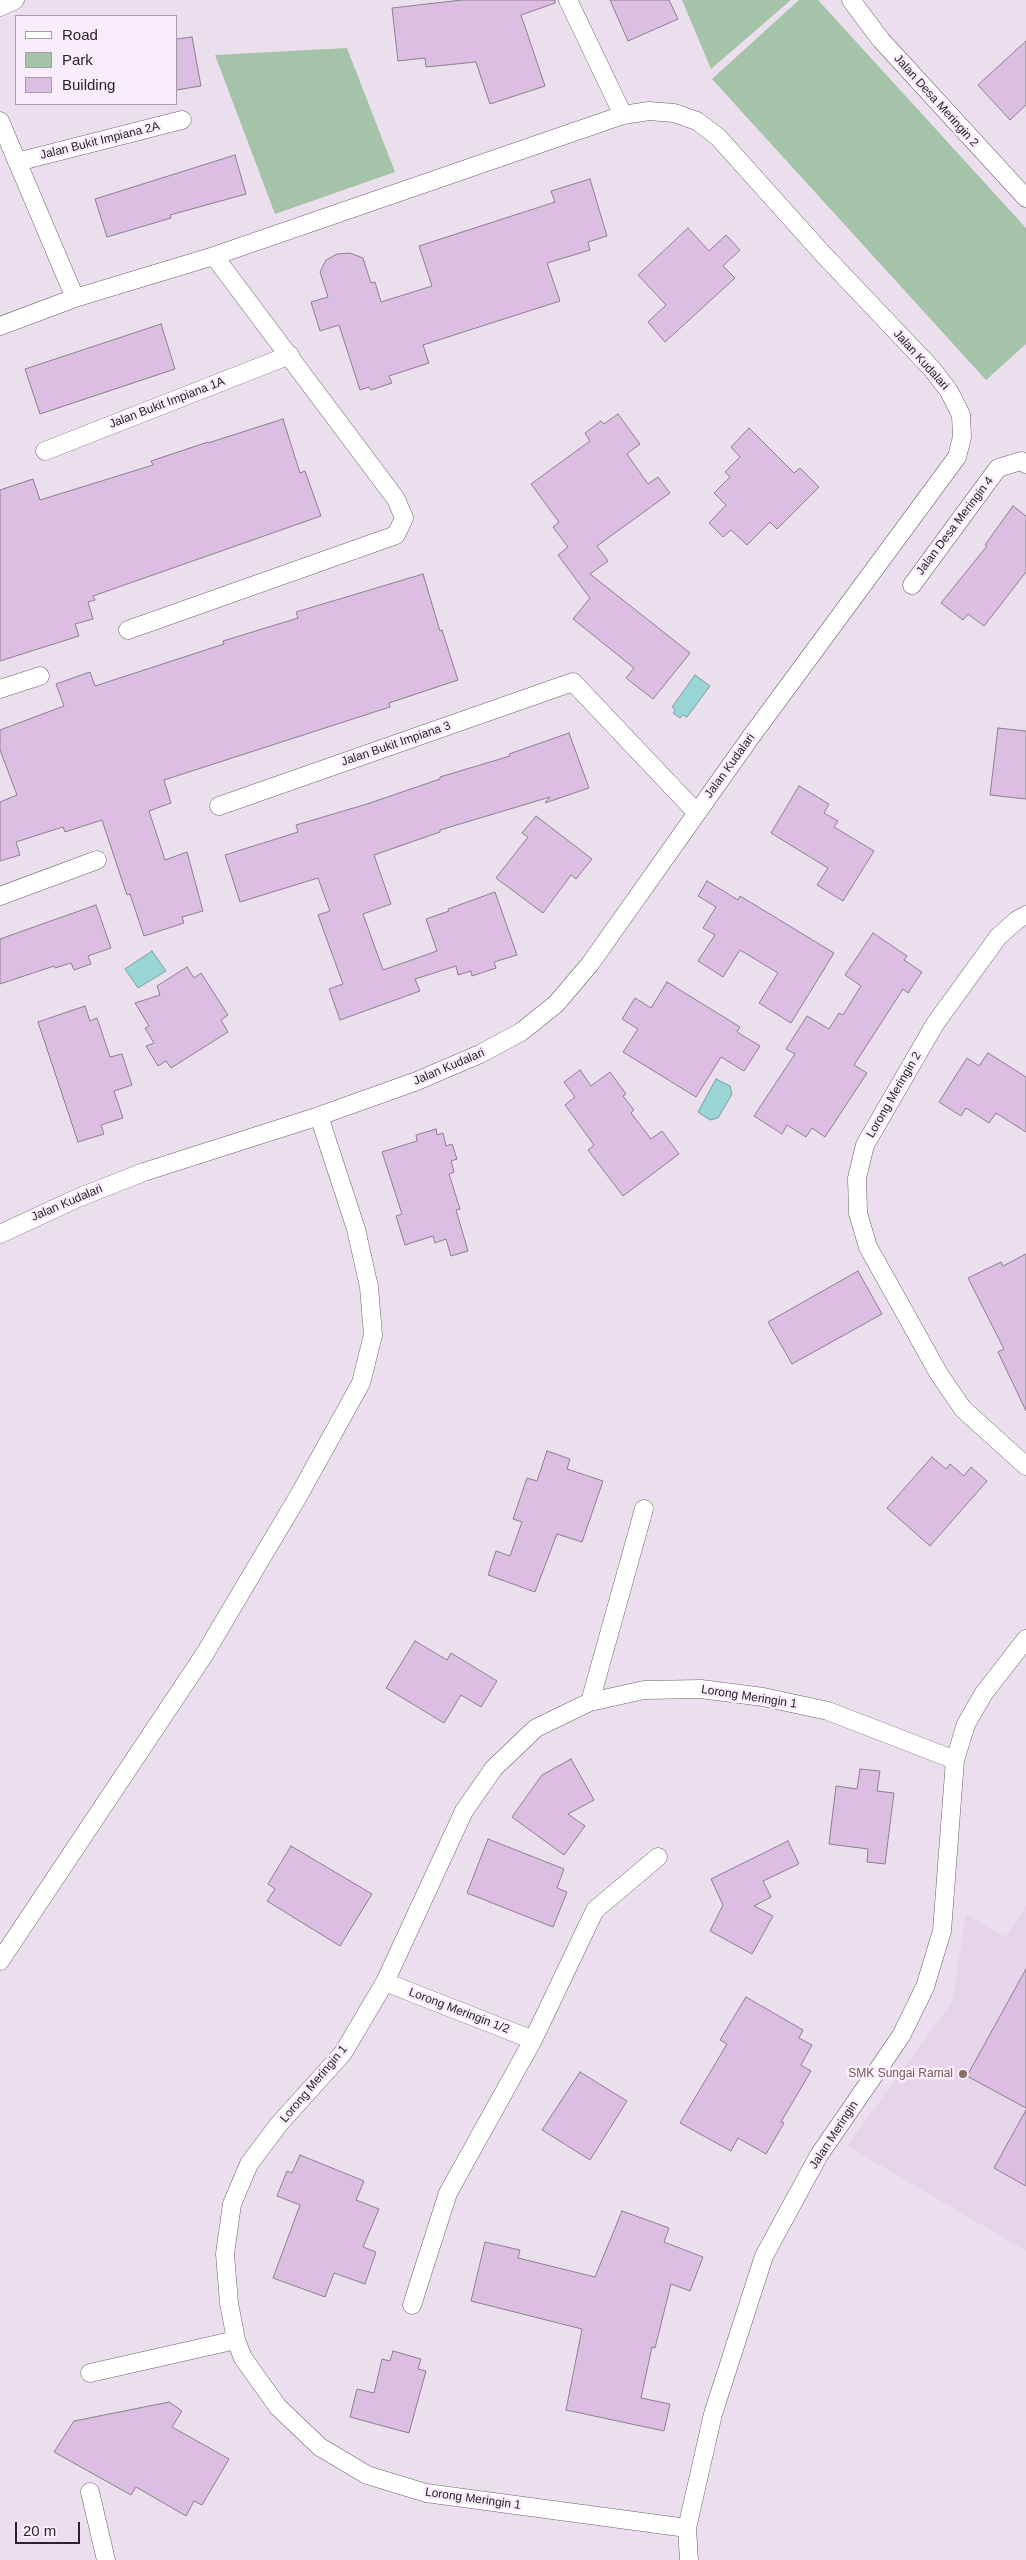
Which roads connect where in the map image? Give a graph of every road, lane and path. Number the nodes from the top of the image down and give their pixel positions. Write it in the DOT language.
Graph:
graph roads {
  1 [pos="14,0"];
  2 [pos="568,0"];
  3 [pos="852,0"];
  4 [pos="0,7"];
  5 [pos="623,116"];
  6 [pos="182,120"];
  7 [pos="0,121"];
  8 [pos="17,162"];
  9 [pos="1026,198"];
  10 [pos="214,256"];
  11 [pos="75,298"];
  12 [pos="0,326"];
  13 [pos="290,355"];
  14 [pos="44,451"];
  15 [pos="1026,464"];
  16 [pos="912,585"];
  17 [pos="128,630"];
  18 [pos="40,676"];
  19 [pos="0,689"];
  20 [pos="219,806"];
  21 [pos="696,812"];
  22 [pos="97,860"];
  23 [pos="0,896"];
  24 [pos="1026,915"];
  25 [pos="319,1116"];
  26 [pos="0,1234"];
  27 [pos="1026,1466"];
  28 [pos="644,1509"];
  29 [pos="1026,1639"];
  30 [pos="590,1702"];
  31 [pos="956,1760"];
  32 [pos="658,1857"];
  33 [pos="0,1961"];
  34 [pos="385,1982"];
  35 [pos="533,2040"];
  36 [pos="412,2305"];
  37 [pos="236,2340"];
  38 [pos="90,2373"];
  39 [pos="90,2492"];
  40 [pos="688,2528"];
  41 [pos="106,2560"];
  42 [pos="689,2560"];
  1 -- 4 [label="street"];
  2 -- 5 [label="street"];
  3 -- 9 [label="street, Jalan Desa Meringin 2"];
  5 -- 10 [label="street, Jalan Kudalari"];
  5 -- 21 [label="street, Jalan Kudalari"];
  6 -- 8 [label="street, Jalan Bukit Impiana 2A"];
  7 -- 8 [label="street"];
  8 -- 11 [label="street"];
  10 -- 11 [label="street, Jalan Kudalari"];
  10 -- 13 [label="street"];
  11 -- 12 [label="street, Jalan Kudalari"];
  13 -- 14 [label="street, Jalan Bukit Impiana 1A"];
  13 -- 17 [label="street"];
  15 -- 16 [label="street, Jalan Desa Meringin 4"];
  18 -- 19 [label="street"];
  20 -- 21 [label="street, Jalan Bukit Impiana 3"];
  21 -- 25 [label="street, Jalan Kudalari"];
  22 -- 23 [label="street"];
  24 -- 27 [label="street, Lorong Meringin 2"];
  25 -- 26 [label="street, Jalan Kudalari"];
  25 -- 33 [label="street"];
  28 -- 30 [label="street"];
  29 -- 31 [label="street, Jalan Meringin"];
  30 -- 31 [label="street, Lorong Meringin 1"];
  30 -- 34 [label="street, Lorong Meringin 1"];
  31 -- 40 [label="street, Jalan Meringin"];
  32 -- 35 [label="street"];
  34 -- 35 [label="street, Lorong Meringin 1/2"];
  34 -- 37 [label="street, Lorong Meringin 1"];
  35 -- 36 [label="street"];
  37 -- 38 [label="street"];
  37 -- 40 [label="street, Lorong Meringin 1"];
  39 -- 41 [label="street"];
  40 -- 42 [label="street, Jalan Meringin"];
}
